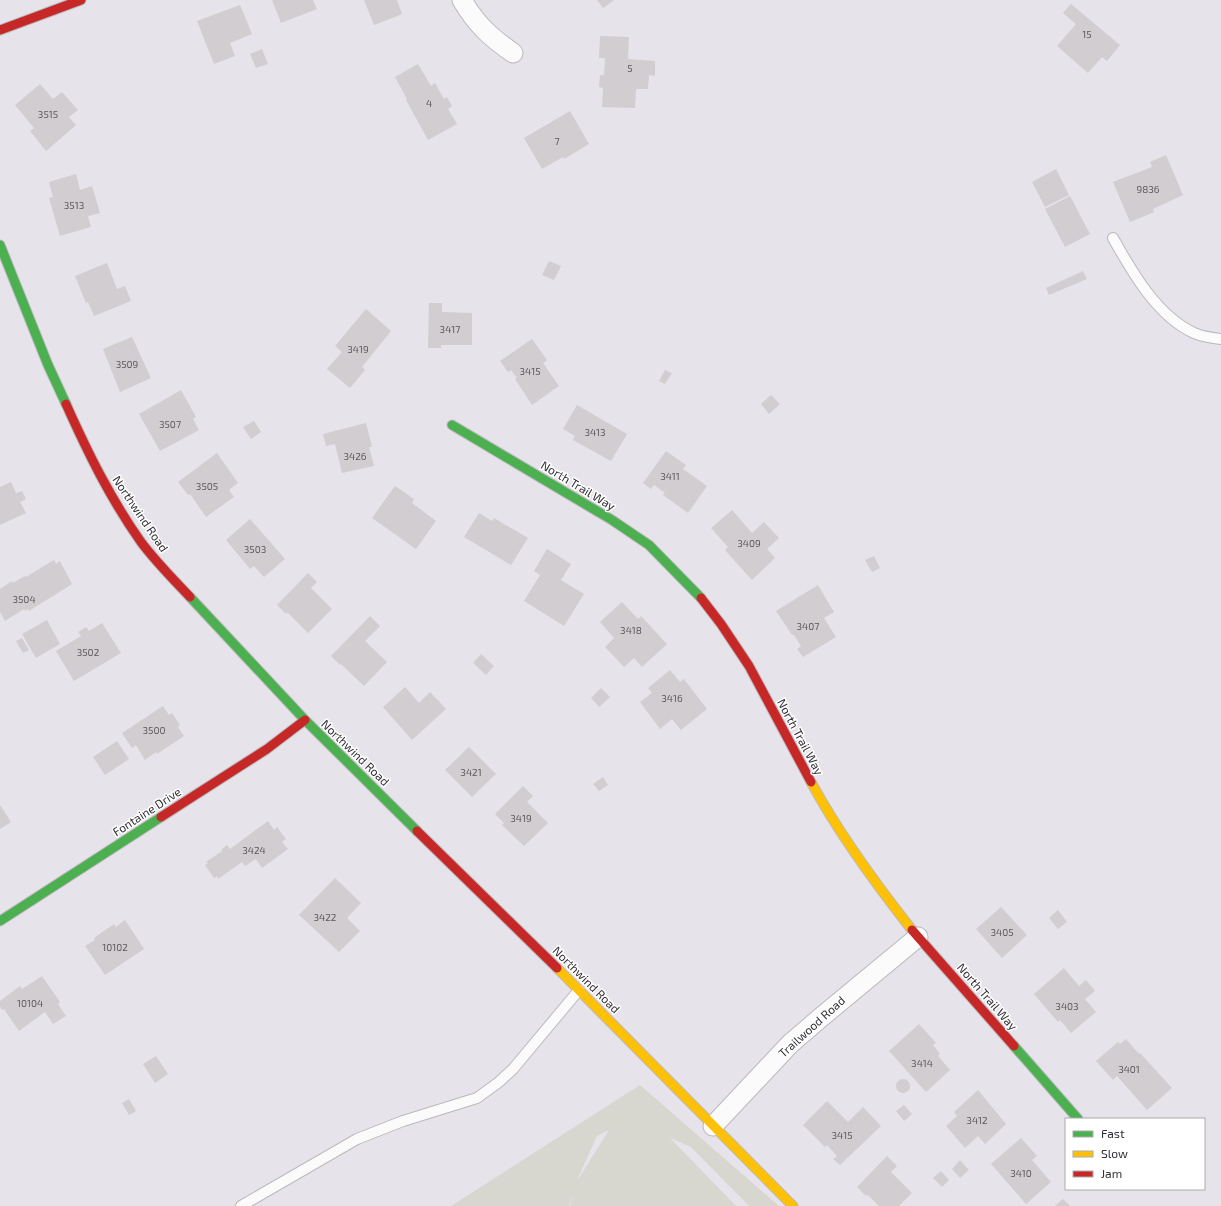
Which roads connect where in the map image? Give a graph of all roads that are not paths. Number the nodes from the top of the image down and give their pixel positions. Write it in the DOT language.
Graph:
graph roads {
  1 [pos="81,0"];
  2 [pos="462,0"];
  3 [pos="0,30"];
  4 [pos="513,53"];
  5 [pos="1113,238"];
  6 [pos="0,245"];
  7 [pos="1221,339"];
  8 [pos="452,425"];
  9 [pos="305,720"];
  10 [pos="0,921"];
  11 [pos="918,937"];
  12 [pos="579,990"];
  13 [pos="1077,1118"];
  14 [pos="713,1126"];
  15 [pos="241,1206"];
  16 [pos="793,1206"];
  1 -- 3 [label="street"];
  2 -- 4 [label="street"];
  5 -- 7 [label="lane"];
  6 -- 9 [label="street, Northwind Road"];
  8 -- 11 [label="street, North Trail Way"];
  9 -- 10 [label="street, Fontaine Drive"];
  9 -- 12 [label="street, Northwind Road"];
  11 -- 13 [label="street, North Trail Way"];
  11 -- 14 [label="street, Trailwood Road"];
  12 -- 14 [label="street, Northwind Road"];
  12 -- 15 [label="lane"];
  14 -- 16 [label="street, Northwind Road"];
}
